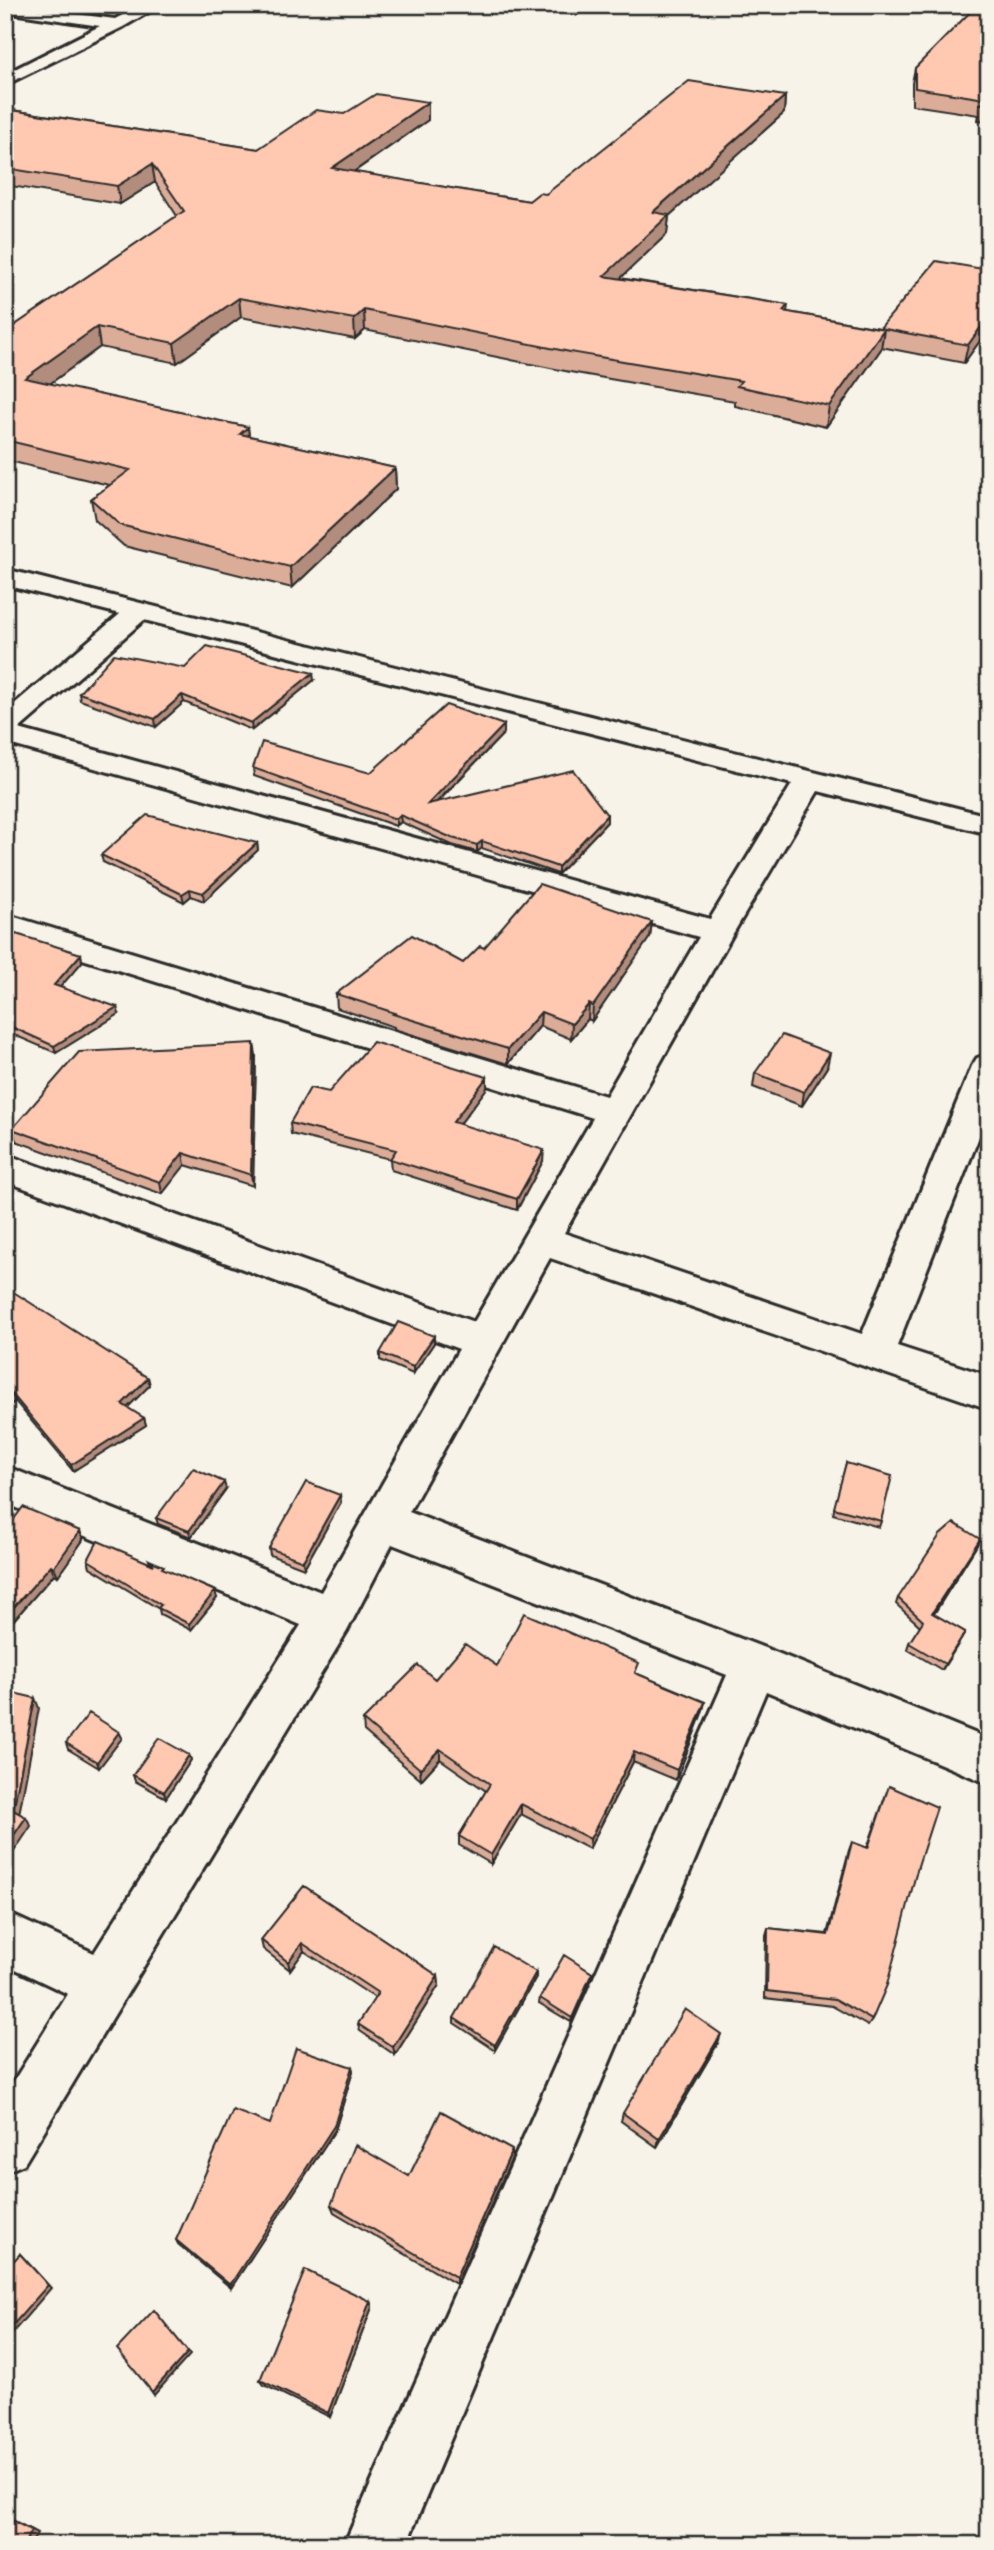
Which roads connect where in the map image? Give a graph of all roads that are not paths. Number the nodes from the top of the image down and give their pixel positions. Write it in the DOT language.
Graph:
graph roads {
  1 [pos="154,5"];
  2 [pos="5,8"];
  3 [pos="118,24"];
  4 [pos="16,59"];
  5 [pos="39,63"];
  6 [pos="5,80"];
  7 [pos="5,577"];
  8 [pos="139,611"];
  9 [pos="5,727"];
  10 [pos="5,734"];
  11 [pos="810,779"];
  12 [pos="989,825"];
  13 [pos="5,924"];
  14 [pos="718,932"];
  15 [pos="989,1066"];
  16 [pos="616,1112"];
  17 [pos="5,1167"];
  18 [pos="541,1240"];
  19 [pos="485,1342"];
  20 [pos="874,1354"];
  21 [pos="989,1393"];
  22 [pos="5,1484"];
  23 [pos="382,1521"];
  24 [pos="331,1617"];
  25 [pos="754,1665"];
  26 [pos="989,1762"];
  27 [pos="5,1937"];
  28 [pos="105,1985"];
  29 [pos="5,2145"];
  30 [pos="375,2545"];
  1 -- 3 [label="street"];
  2 -- 3 [label="street"];
  3 -- 5 [label="street"];
  4 -- 5 [label="street"];
  5 -- 6 [label="street"];
  7 -- 8 [label="street"];
  8 -- 9 [label="street"];
  8 -- 11 [label="street"];
  10 -- 14 [label="street"];
  11 -- 12 [label="street"];
  11 -- 14 [label="street"];
  13 -- 16 [label="street"];
  14 -- 16 [label="street"];
  15 -- 20 [label="street"];
  16 -- 18 [label="street"];
  17 -- 19 [label="street"];
  18 -- 19 [label="street"];
  18 -- 20 [label="street"];
  19 -- 23 [label="street"];
  20 -- 21 [label="street"];
  22 -- 24 [label="street"];
  23 -- 24 [label="street"];
  23 -- 25 [label="street"];
  24 -- 28 [label="street"];
  25 -- 26 [label="street"];
  25 -- 30 [label="street"];
  27 -- 28 [label="street"];
  28 -- 29 [label="street"];
}
